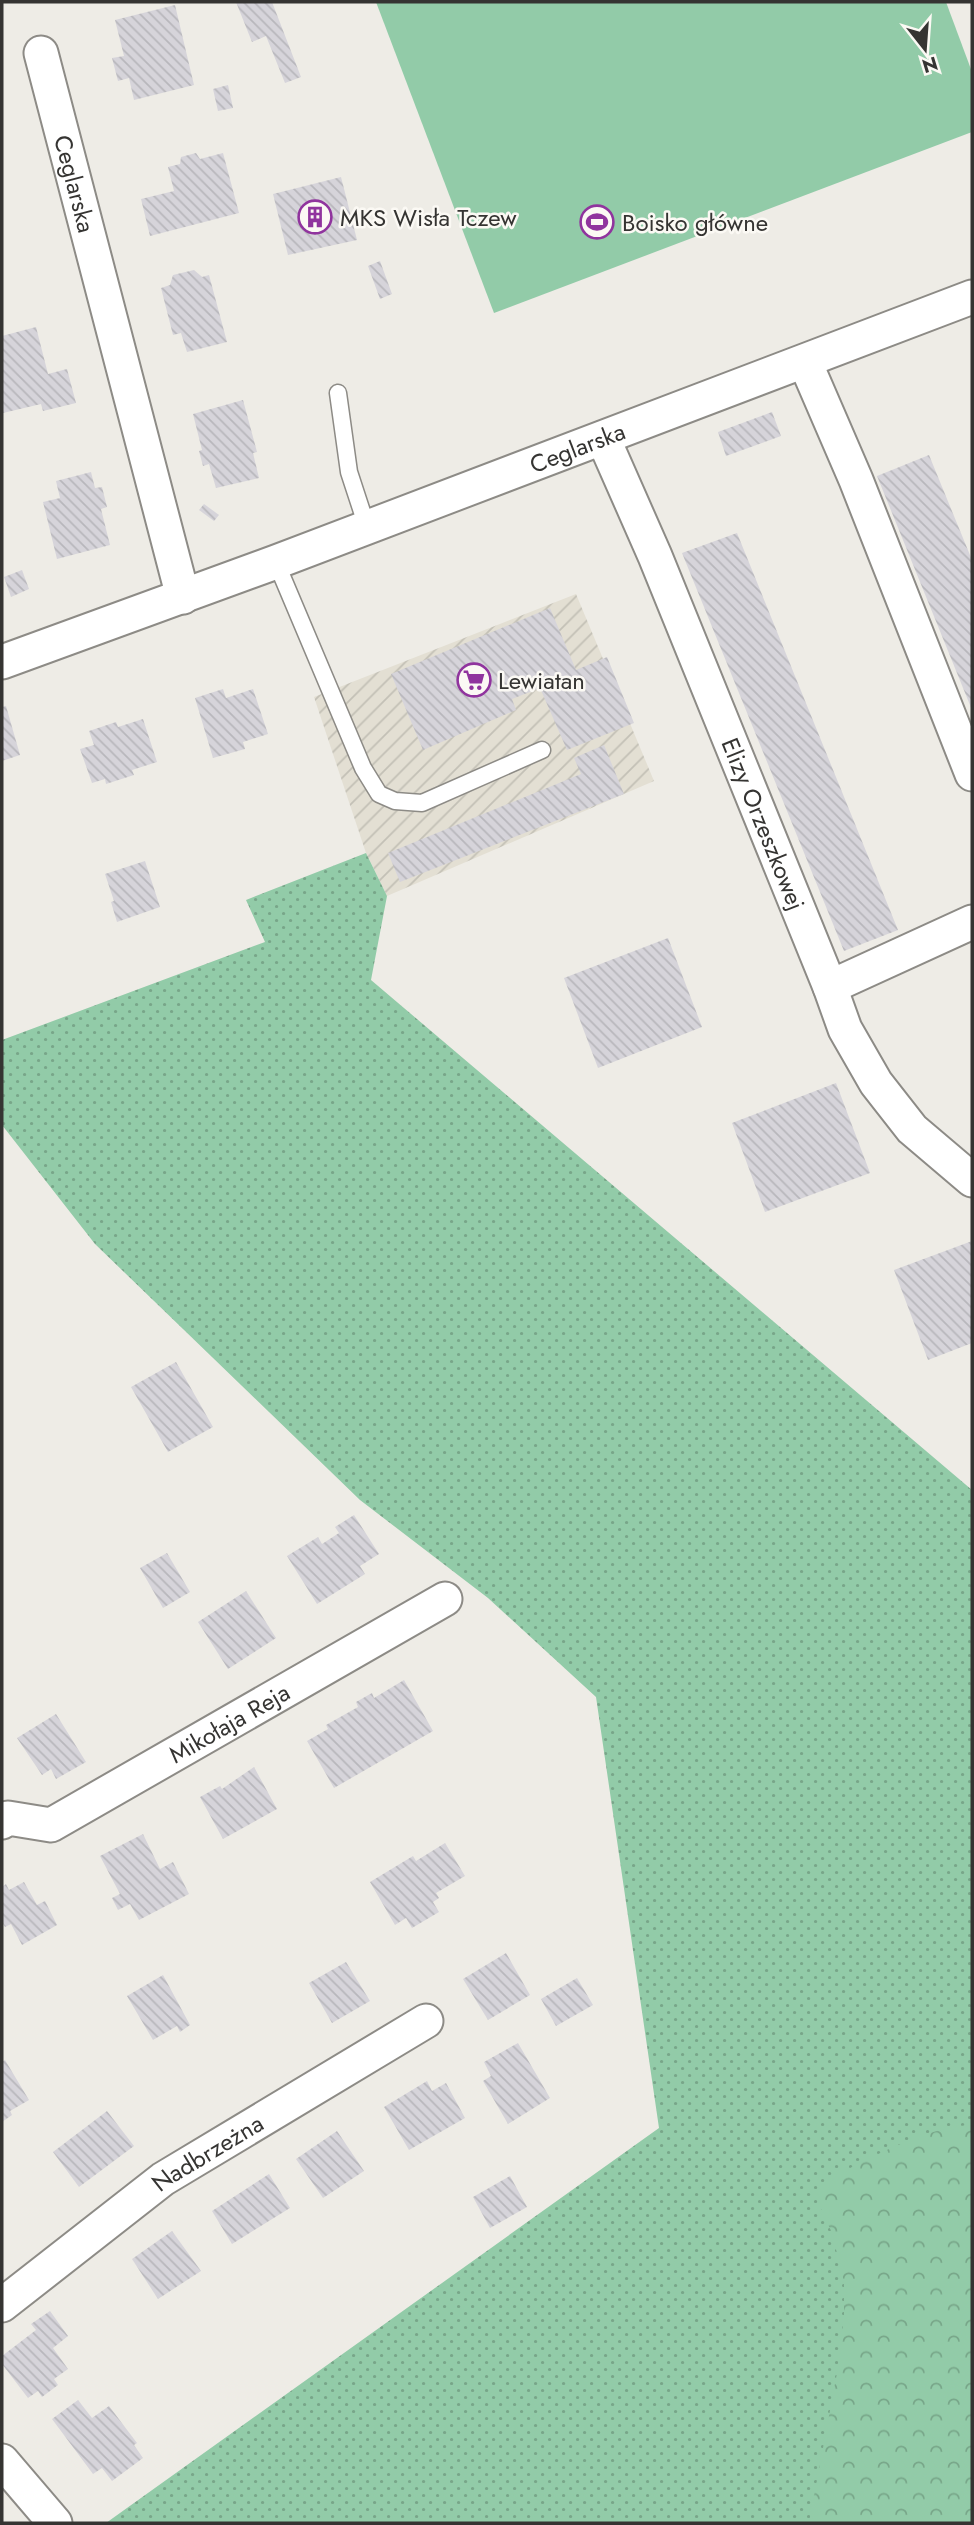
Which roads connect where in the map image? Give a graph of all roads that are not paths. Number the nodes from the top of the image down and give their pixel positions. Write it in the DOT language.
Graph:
graph roads {
  1 [pos="41,53"];
  2 [pos="972,297"];
  3 [pos="805,362"];
  4 [pos="338,393"];
  5 [pos="603,438"];
  6 [pos="367,527"];
  7 [pos="276,562"];
  8 [pos="183,597"];
  9 [pos="2,662"];
  10 [pos="542,750"];
  11 [pos="972,774"];
  12 [pos="972,922"];
  13 [pos="831,987"];
  14 [pos="972,1180"];
  15 [pos="444,1599"];
  16 [pos="4,1816"];
  17 [pos="426,2021"];
  18 [pos="2,2305"];
  19 [pos="2,2461"];
  20 [pos="55,2523"];
  1 -- 8 [label="street, Ceglarska"];
  2 -- 3 [label="street, Ceglarska"];
  3 -- 5 [label="street, Ceglarska"];
  3 -- 11 [label="street"];
  4 -- 6 [label="lane"];
  5 -- 6 [label="street, Ceglarska"];
  5 -- 13 [label="street, Elizy Orzeszkowej"];
  6 -- 7 [label="street, Ceglarska"];
  7 -- 8 [label="street, Ceglarska"];
  7 -- 10 [label="lane"];
  8 -- 9 [label="street, Ceglarska"];
  12 -- 13 [label="street"];
  13 -- 14 [label="street, Elizy Orzeszkowej"];
  15 -- 16 [label="street, Mikołaja Reja"];
  17 -- 18 [label="street, Nadbrzeżna"];
  19 -- 20 [label="street"];
}
